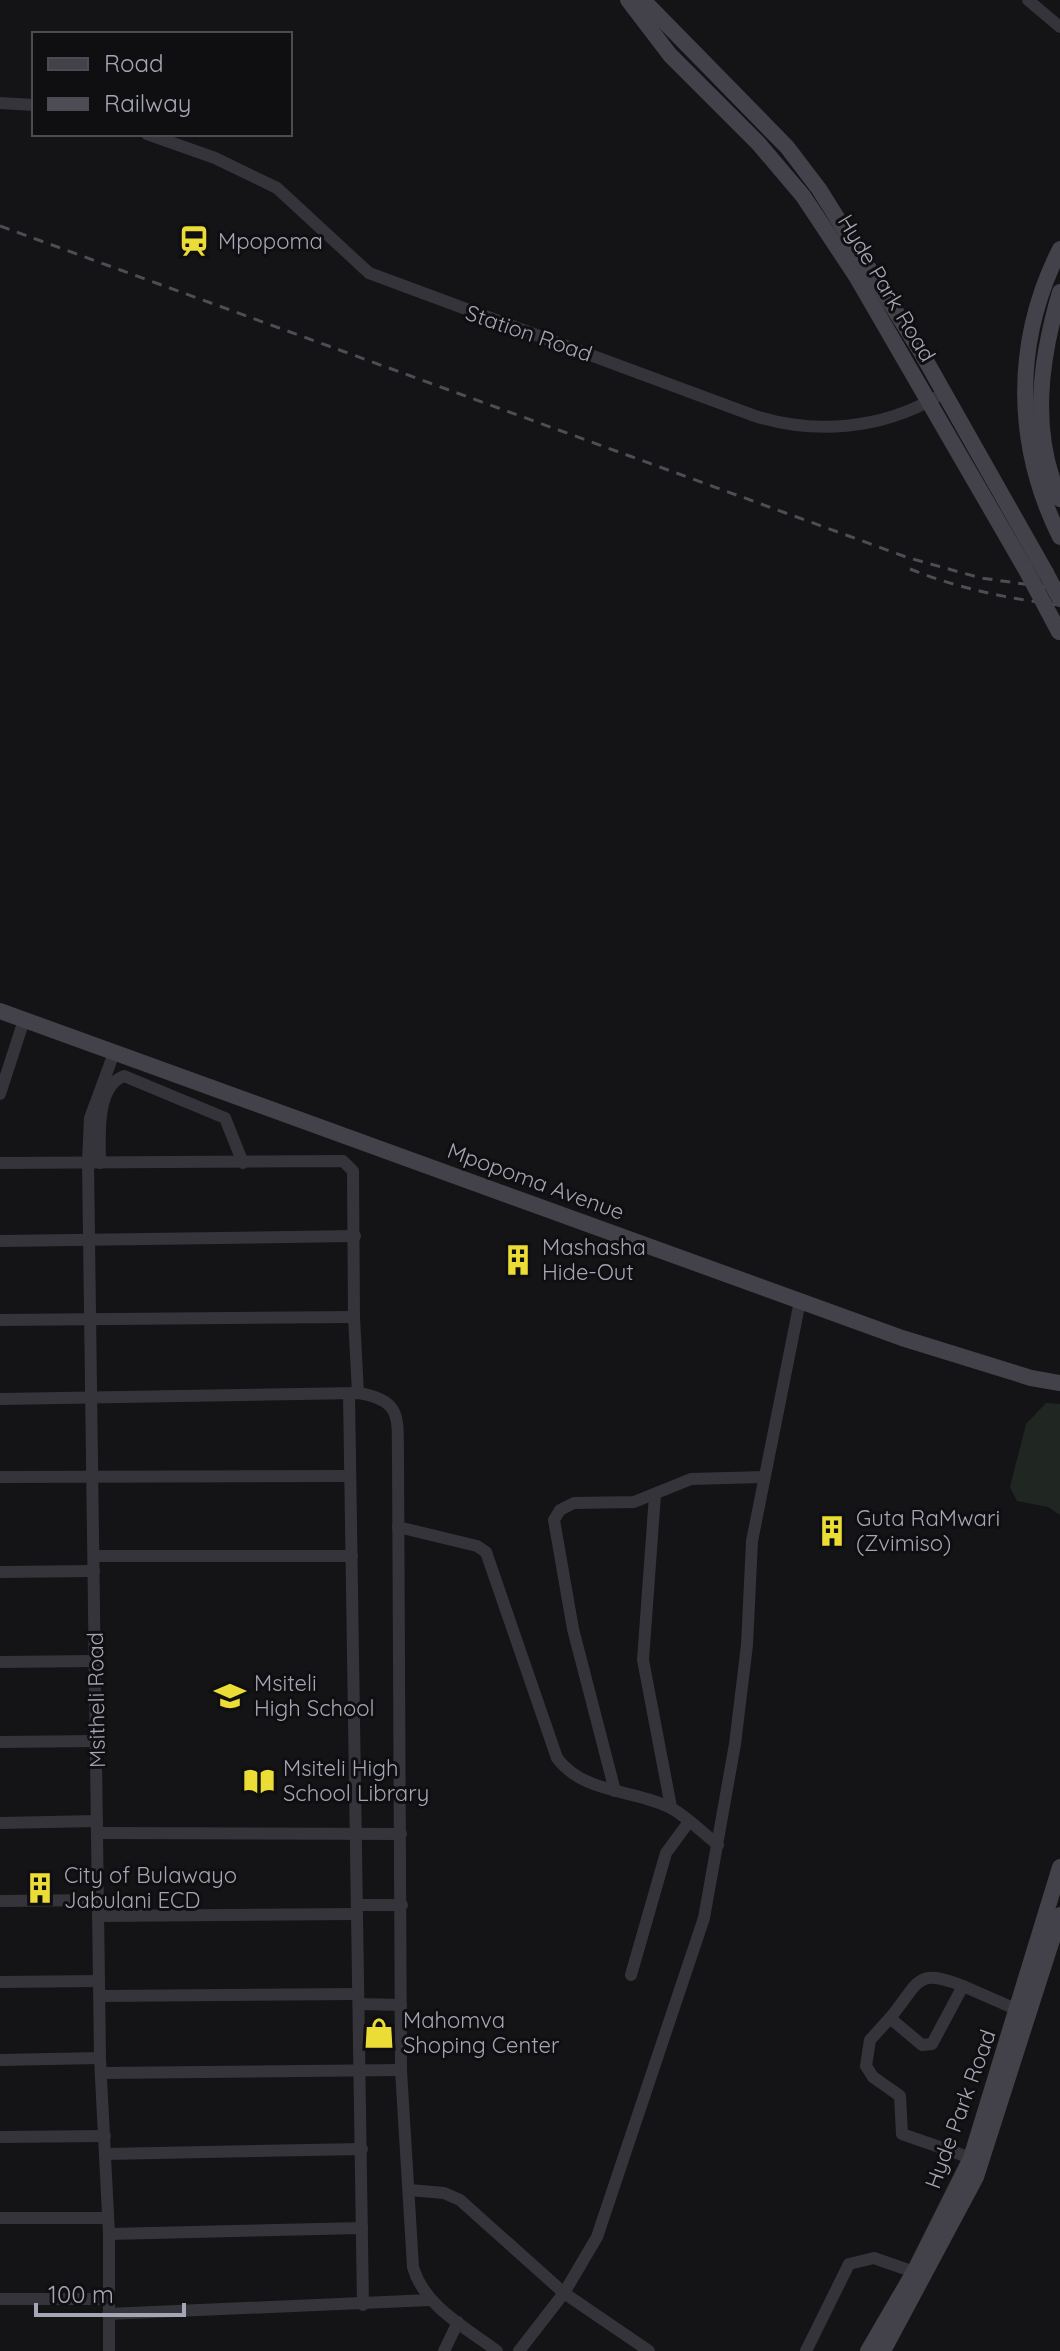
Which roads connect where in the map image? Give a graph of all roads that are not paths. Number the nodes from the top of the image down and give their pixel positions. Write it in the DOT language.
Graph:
graph roads {
  1 [pos="628,0"];
  2 [pos="643,0"];
  3 [pos="1028,0"];
  4 [pos="1060,27"];
  5 [pos="0,103"];
  6 [pos="32,105"];
  7 [pos="153,136"];
  8 [pos="1060,249"];
  9 [pos="1060,292"];
  10 [pos="937,397"];
  11 [pos="1060,499"];
  12 [pos="1060,537"];
  13 [pos="1060,599"];
  14 [pos="1060,633"];
  15 [pos="0,1011"];
  16 [pos="24,1020"];
  17 [pos="114,1053"];
  18 [pos="0,1094"];
  19 [pos="0,1163"];
  20 [pos="94,1163"];
  21 [pos="243,1163"];
  22 [pos="355,1236"];
  23 [pos="91,1240"];
  24 [pos="0,1241"];
  25 [pos="800,1301"];
  26 [pos="354,1317"];
  27 [pos="91,1319"];
  28 [pos="0,1320"];
  29 [pos="1060,1383"];
  30 [pos="354,1393"];
  31 [pos="0,1399"];
  32 [pos="92,1399"];
  33 [pos="93,1476"];
  34 [pos="350,1476"];
  35 [pos="0,1477"];
  36 [pos="763,1477"];
  37 [pos="655,1495"];
  38 [pos="398,1527"];
  39 [pos="94,1556"];
  40 [pos="352,1556"];
  41 [pos="94,1571"];
  42 [pos="0,1572"];
  43 [pos="95,1661"];
  44 [pos="0,1662"];
  45 [pos="96,1741"];
  46 [pos="0,1742"];
  47 [pos="615,1791"];
  48 [pos="671,1807"];
  49 [pos="0,1823"];
  50 [pos="688,1823"];
  51 [pos="97,1827"];
  52 [pos="356,1833"];
  53 [pos="401,1834"];
  54 [pos="718,1845"];
  55 [pos="1060,1867"];
  56 [pos="98,1900"];
  57 [pos="0,1901"];
  58 [pos="402,1905"];
  59 [pos="357,1909"];
  60 [pos="1060,1915"];
  61 [pos="99,1916"];
  62 [pos="631,1975"];
  63 [pos="99,1981"];
  64 [pos="0,1982"];
  65 [pos="963,1986"];
  66 [pos="100,1996"];
  67 [pos="359,1999"];
  68 [pos="401,2005"];
  69 [pos="1018,2010"];
  70 [pos="890,2018"];
  71 [pos="100,2058"];
  72 [pos="0,2060"];
  73 [pos="401,2070"];
  74 [pos="360,2072"];
  75 [pos="101,2073"];
  76 [pos="105,2136"];
  77 [pos="0,2137"];
  78 [pos="362,2149"];
  79 [pos="106,2154"];
  80 [pos="971,2158"];
  81 [pos="409,2190"];
  82 [pos="0,2218"];
  83 [pos="107,2218"];
  84 [pos="362,2228"];
  85 [pos="109,2234"];
  86 [pos="914,2272"];
  87 [pos="564,2293"];
  88 [pos="0,2299"];
  89 [pos="108,2299"];
  90 [pos="430,2300"];
  91 [pos="363,2305"];
  92 [pos="108,2314"];
  93 [pos="458,2322"];
  94 [pos="109,2351"];
  95 [pos="444,2351"];
  96 [pos="497,2351"];
  97 [pos="519,2351"];
  98 [pos="649,2351"];
  99 [pos="806,2351"];
  100 [pos="868,2351"];
  101 [pos="883,2351"];
  1 -- 10 [label="street, Hyde Park Road"];
  2 -- 10 [label="street, Hyde Park Road"];
  3 -- 4 [label="street"];
  5 -- 6 [label="street"];
  7 -- 10 [label="street, Station Road"];
  8 -- 12 [label="street"];
  9 -- 11 [label="street"];
  10 -- 13 [label="street, Hyde Park Road, bridge"];
  10 -- 14 [label="street, Hyde Park Road, bridge"];
  15 -- 16 [label="street, Mpopoma Avenue"];
  16 -- 17 [label="street, Mpopoma Avenue"];
  16 -- 18 [label="street"];
  17 -- 20 [label="street, Msitheli Road"];
  17 -- 25 [label="street, Mpopoma Avenue"];
  19 -- 20 [label="street"];
  20 -- 21 [label="street"];
  20 -- 21 [label="street"];
  20 -- 23 [label="street, Msitheli Road"];
  21 -- 22 [label="street"];
  22 -- 23 [label="street"];
  22 -- 26 [label="street"];
  23 -- 24 [label="street"];
  23 -- 27 [label="street, Msitheli Road"];
  25 -- 29 [label="street, Mpopoma Avenue"];
  25 -- 36 [label="street"];
  26 -- 27 [label="street"];
  26 -- 30 [label="street"];
  27 -- 28 [label="street"];
  27 -- 32 [label="street, Msitheli Road"];
  30 -- 32 [label="street"];
  30 -- 34 [label="street"];
  30 -- 38 [label="street"];
  31 -- 32 [label="street"];
  32 -- 33 [label="street, Msitheli Road"];
  33 -- 34 [label="street"];
  33 -- 35 [label="street"];
  33 -- 39 [label="street, Msitheli Road"];
  34 -- 40 [label="street"];
  36 -- 37 [label="street"];
  36 -- 54 [label="street"];
  37 -- 47 [label="street"];
  37 -- 48 [label="street"];
  38 -- 47 [label="street"];
  38 -- 53 [label="street"];
  39 -- 40 [label="street"];
  39 -- 41 [label="street, Msitheli Road"];
  40 -- 52 [label="street"];
  41 -- 42 [label="street"];
  41 -- 43 [label="street, Msitheli Road"];
  43 -- 44 [label="street"];
  43 -- 45 [label="street, Msitheli Road"];
  45 -- 46 [label="street"];
  45 -- 51 [label="street, Msitheli Road"];
  47 -- 48 [label="street"];
  48 -- 50 [label="street"];
  49 -- 51 [label="street"];
  50 -- 54 [label="street"];
  50 -- 62 [label="street"];
  51 -- 52 [label="street"];
  51 -- 56 [label="street, Msitheli Road"];
  52 -- 53 [label="street"];
  52 -- 59 [label="street"];
  53 -- 58 [label="street"];
  54 -- 87 [label="street"];
  55 -- 69 [label="street, Hyde Park Road"];
  56 -- 57 [label="street"];
  56 -- 61 [label="street, Msitheli Road"];
  58 -- 59 [label="street"];
  58 -- 68 [label="street"];
  59 -- 61 [label="street"];
  59 -- 67 [label="street"];
  60 -- 101 [label="street, Hyde Park Road"];
  61 -- 63 [label="street, Msitheli Road"];
  63 -- 64 [label="street"];
  63 -- 66 [label="street, Msitheli Road"];
  65 -- 69 [label="street"];
  65 -- 70 [label="street"];
  65 -- 70 [label="street"];
  66 -- 67 [label="street"];
  66 -- 71 [label="street, Msitheli Road"];
  67 -- 68 [label="street"];
  67 -- 74 [label="street"];
  68 -- 73 [label="street"];
  69 -- 80 [label="street, Hyde Park Road"];
  70 -- 80 [label="street"];
  71 -- 72 [label="street"];
  71 -- 75 [label="street, Msitheli Road"];
  73 -- 74 [label="street"];
  73 -- 81 [label="street"];
  74 -- 75 [label="street"];
  74 -- 78 [label="street"];
  75 -- 76 [label="street, Msitheli Road"];
  76 -- 77 [label="street"];
  76 -- 79 [label="street, Msitheli Road"];
  78 -- 79 [label="street"];
  78 -- 84 [label="street"];
  79 -- 83 [label="street, Msitheli Road"];
  80 -- 86 [label="street, Hyde Park Road"];
  81 -- 87 [label="street"];
  81 -- 90 [label="street"];
  82 -- 83 [label="street"];
  83 -- 85 [label="street, Msitheli Road"];
  84 -- 85 [label="street"];
  84 -- 91 [label="street"];
  85 -- 89 [label="street, Msitheli Road"];
  86 -- 99 [label="street"];
  86 -- 100 [label="street, Hyde Park Road"];
  87 -- 97 [label="street"];
  87 -- 98 [label="street"];
  88 -- 89 [label="street"];
  89 -- 92 [label="street, Msitheli Road"];
  90 -- 91 [label="street"];
  90 -- 93 [label="street"];
  91 -- 92 [label="street"];
  92 -- 94 [label="street, Msitheli Road"];
  93 -- 95 [label="street"];
  93 -- 96 [label="street"];
}
